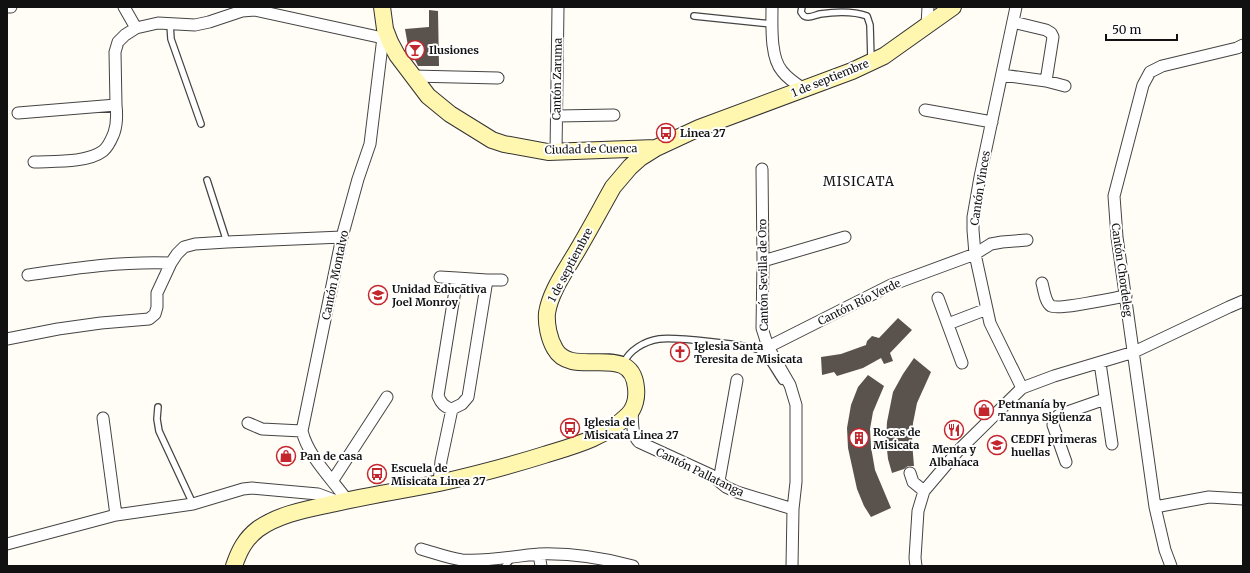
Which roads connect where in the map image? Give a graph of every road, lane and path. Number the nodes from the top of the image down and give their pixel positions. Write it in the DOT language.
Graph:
graph roads {
  1 [pos="8,7"];
  2 [pos="11,7"];
  3 [pos="124,7"];
  4 [pos="382,7"];
  5 [pos="558,7"];
  6 [pos="772,7"];
  7 [pos="802,7"];
  8 [pos="928,7"];
  9 [pos="952,7"];
  10 [pos="1016,7"];
  11 [pos="266,10"];
  12 [pos="288,12"];
  13 [pos="694,16"];
  14 [pos="1013,22"];
  15 [pos="170,24"];
  16 [pos="772,24"];
  17 [pos="927,25"];
  18 [pos="136,28"];
  19 [pos="384,33"];
  20 [pos="1243,45"];
  21 [pos="871,62"];
  22 [pos="1002,75"];
  23 [pos="413,76"];
  24 [pos="498,78"];
  25 [pos="1046,81"];
  26 [pos="1065,86"];
  27 [pos="804,89"];
  28 [pos="116,106"];
  29 [pos="925,110"];
  30 [pos="18,113"];
  31 [pos="614,115"];
  32 [pos="557,116"];
  33 [pos="992,122"];
  34 [pos="201,124"];
  35 [pos="656,148"];
  36 [pos="612,149"];
  37 [pos="556,152"];
  38 [pos="34,162"];
  39 [pos="762,169"];
  40 [pos="622,175"];
  41 [pos="207,180"];
  42 [pos="342,237"];
  43 [pos="845,237"];
  44 [pos="1027,240"];
  45 [pos="227,242"];
  46 [pos="975,254"];
  47 [pos="763,262"];
  48 [pos="171,263"];
  49 [pos="28,275"];
  50 [pos="440,277"];
  51 [pos="457,278"];
  52 [pos="487,280"];
  53 [pos="502,280"];
  54 [pos="1042,283"];
  55 [pos="1126,296"];
  56 [pos="938,298"];
  57 [pos="1243,301"];
  58 [pos="987,309"];
  59 [pos="948,324"];
  60 [pos="7,339"];
  61 [pos="768,347"];
  62 [pos="1134,352"];
  63 [pos="962,363"];
  64 [pos="1100,363"];
  65 [pos="623,365"];
  66 [pos="737,380"];
  67 [pos="790,386"];
  68 [pos="1022,388"];
  69 [pos="387,397"];
  70 [pos="1105,399"];
  71 [pos="158,408"];
  72 [pos="452,409"];
  73 [pos="632,411"];
  74 [pos="103,418"];
  75 [pos="248,423"];
  76 [pos="302,431"];
  77 [pos="1112,444"];
  78 [pos="1066,462"];
  79 [pos="910,473"];
  80 [pos="333,480"];
  81 [pos="719,481"];
  82 [pos="439,483"];
  83 [pos="924,491"];
  84 [pos="1243,499"];
  85 [pos="343,501"];
  86 [pos="193,504"];
  87 [pos="1155,506"];
  88 [pos="793,509"];
  89 [pos="116,515"];
  90 [pos="7,544"];
  91 [pos="421,549"];
  92 [pos="539,554"];
  93 [pos="580,561"];
  94 [pos="509,562"];
  95 [pos="629,565"];
  96 [pos="234,566"];
  97 [pos="541,566"];
  98 [pos="792,566"];
  99 [pos="916,566"];
  100 [pos="1171,566"];
  1 -- 2 [label="street"];
  3 -- 18 [label="street"];
  4 -- 19 [label="street, Ciudad de Cuenca"];
  5 -- 32 [label="street, Cantón Zaruma"];
  6 -- 16 [label="street"];
  7 -- 21 [label="lane"];
  8 -- 17 [label="street"];
  9 -- 17 [label="street, 1 de septiembre"];
  10 -- 14 [label="street, Cantón Vinces"];
  11 -- 12 [label="street"];
  11 -- 15 [label="street"];
  12 -- 19 [label="street"];
  13 -- 16 [label="lane"];
  14 -- 22 [label="street, Cantón Vinces"];
  14 -- 25 [label="street"];
  15 -- 18 [label="street"];
  15 -- 34 [label="lane"];
  16 -- 27 [label="street"];
  17 -- 21 [label="street, 1 de septiembre"];
  18 -- 28 [label="street"];
  19 -- 23 [label="street, Ciudad de Cuenca"];
  19 -- 42 [label="street, Cantón Montalvo"];
  20 -- 55 [label="street, Cantón Chordeleg"];
  21 -- 27 [label="street, 1 de septiembre"];
  22 -- 25 [label="street"];
  22 -- 33 [label="street, Cantón Vinces"];
  23 -- 24 [label="street"];
  23 -- 37 [label="street, Ciudad de Cuenca"];
  25 -- 26 [label="street"];
  27 -- 35 [label="street, 1 de septiembre"];
  28 -- 30 [label="street"];
  28 -- 38 [label="street"];
  29 -- 33 [label="street"];
  31 -- 32 [label="street"];
  32 -- 37 [label="street, Cantón Zaruma"];
  33 -- 46 [label="street, Cantón Vinces"];
  35 -- 36 [label="street, Ciudad de Cuenca"];
  35 -- 40 [label="street, 1 de septiembre"];
  36 -- 37 [label="street, Ciudad de Cuenca"];
  36 -- 40 [label="street"];
  39 -- 47 [label="street, Cantón Sevilla de Oro"];
  40 -- 65 [label="street, 1 de septiembre"];
  41 -- 45 [label="lane"];
  42 -- 45 [label="street"];
  42 -- 76 [label="street, Cantón Montalvo"];
  43 -- 47 [label="street"];
  44 -- 46 [label="street, Cantón Río Verde"];
  45 -- 48 [label="street"];
  46 -- 58 [label="street, Cantón Vinces"];
  46 -- 61 [label="street, Cantón Río Verde"];
  47 -- 61 [label="street, Cantón Sevilla de Oro"];
  48 -- 49 [label="street"];
  48 -- 60 [label="street"];
  50 -- 51 [label="street"];
  51 -- 52 [label="street"];
  51 -- 72 [label="street"];
  52 -- 53 [label="street"];
  52 -- 72 [label="street"];
  54 -- 55 [label="street"];
  55 -- 62 [label="street, Cantón Chordeleg"];
  56 -- 59 [label="street"];
  57 -- 62 [label="street"];
  58 -- 59 [label="street"];
  58 -- 68 [label="street, Cantón Vinces"];
  59 -- 63 [label="street"];
  61 -- 67 [label="street, Cantón Sevilla de Oro"];
  62 -- 64 [label="street"];
  62 -- 87 [label="street, Cantón Chordeleg"];
  64 -- 68 [label="street"];
  64 -- 70 [label="street"];
  65 -- 67 [label="lane"];
  65 -- 73 [label="street"];
  66 -- 81 [label="street"];
  67 -- 88 [label="street, Cantón Sevilla de Oro"];
  68 -- 83 [label="street"];
  69 -- 80 [label="street"];
  70 -- 77 [label="street"];
  70 -- 78 [label="street"];
  71 -- 86 [label="lane"];
  72 -- 82 [label="street"];
  73 -- 81 [label="street, Cantón Pallatanga"];
  73 -- 82 [label="street"];
  74 -- 89 [label="street"];
  75 -- 76 [label="street"];
  76 -- 80 [label="street"];
  79 -- 83 [label="street"];
  80 -- 85 [label="street"];
  81 -- 88 [label="street, Cantón Pallatanga"];
  82 -- 85 [label="street"];
  83 -- 99 [label="street"];
  84 -- 87 [label="street"];
  85 -- 86 [label="street"];
  85 -- 96 [label="street"];
  86 -- 89 [label="street"];
  87 -- 100 [label="street, Cantón Chordeleg"];
  88 -- 98 [label="street, Cantón Sevilla de Oro"];
  89 -- 90 [label="street"];
  91 -- 94 [label="street"];
  92 -- 93 [label="street"];
  92 -- 94 [label="street"];
  92 -- 97 [label="street"];
  93 -- 95 [label="street"];
}
